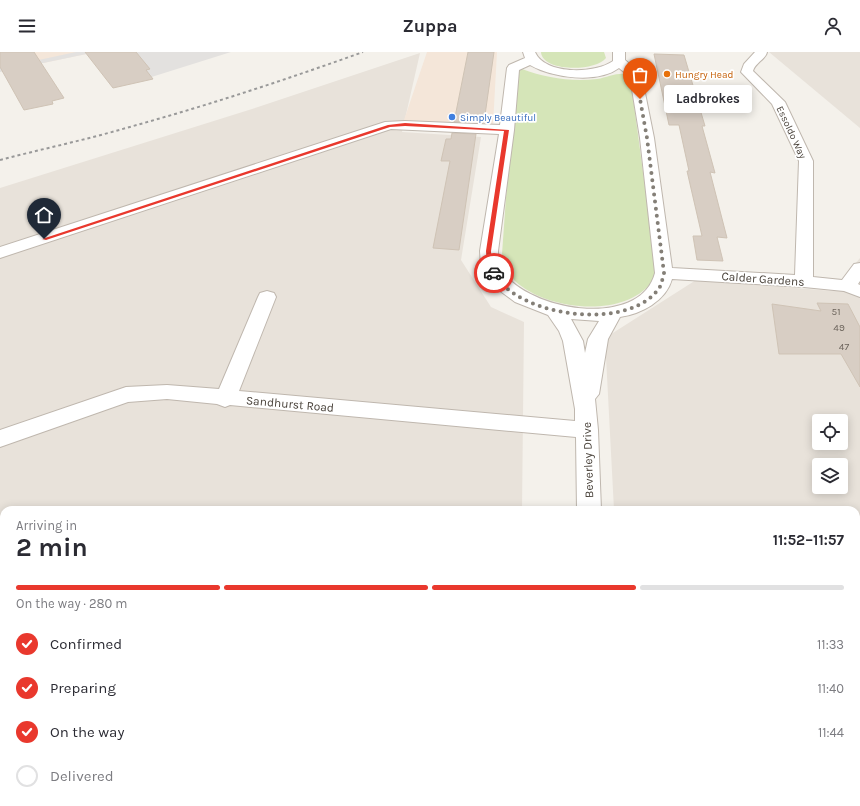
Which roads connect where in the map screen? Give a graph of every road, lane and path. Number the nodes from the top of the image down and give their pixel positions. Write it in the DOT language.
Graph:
graph roads {
  1 [pos="761,52"];
  2 [pos="530,56"];
  3 [pos="619,57"];
  4 [pos="506,130"];
  5 [pos="0,253"];
  6 [pos="860,268"];
  7 [pos="664,273"];
  8 [pos="804,281"];
  9 [pos="854,289"];
  10 [pos="267,297"];
  11 [pos="555,311"];
  12 [pos="614,312"];
  13 [pos="225,399"];
  14 [pos="587,419"];
  15 [pos="0,439"];
  16 [pos="589,506"];
  1 -- 8 [label="street, Essoldo Way"];
  2 -- 3 [label="street"];
  2 -- 4 [label="street"];
  3 -- 7 [label="street"];
  4 -- 5 [label="street"];
  4 -- 11 [label="street"];
  6 -- 9 [label="street"];
  7 -- 8 [label="street, Calder Gardens"];
  7 -- 12 [label="street"];
  8 -- 9 [label="street, Calder Gardens"];
  10 -- 13 [label="street"];
  11 -- 12 [label="street"];
  11 -- 14 [label="street, Beverley Drive"];
  12 -- 14 [label="street, Beverley Drive"];
  13 -- 14 [label="street, Sandhurst Road"];
  13 -- 15 [label="street, Sandhurst Road"];
  14 -- 16 [label="street, Beverley Drive"];
}
